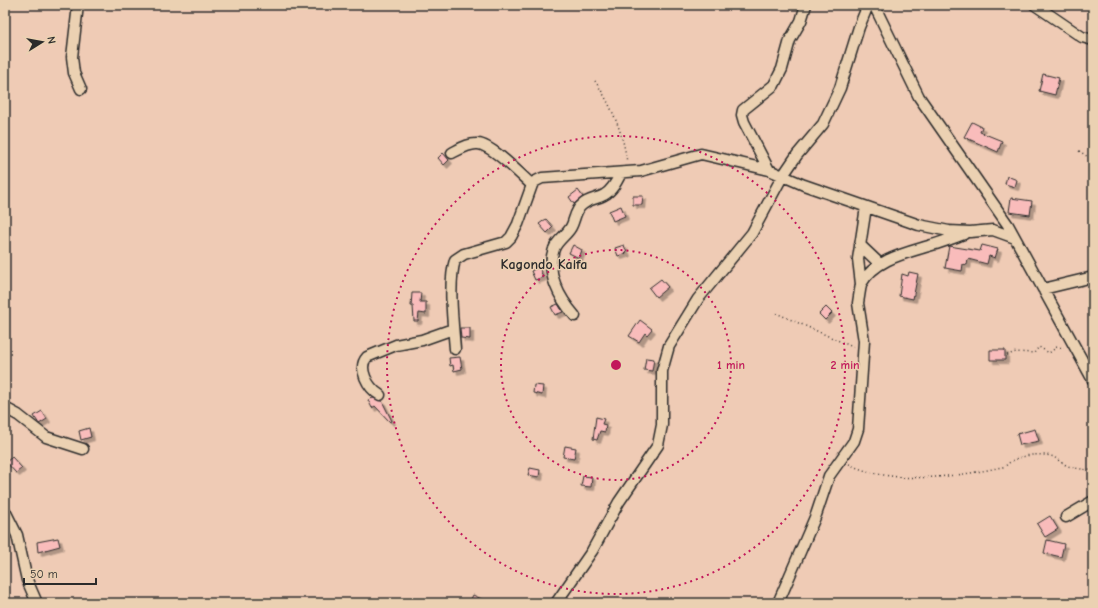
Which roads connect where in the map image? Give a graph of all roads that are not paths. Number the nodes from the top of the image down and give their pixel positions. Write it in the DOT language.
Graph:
graph roads {
  1 [pos="78,5"];
  2 [pos="806,5"];
  3 [pos="868,5"];
  4 [pos="874,5"];
  5 [pos="1035,5"];
  6 [pos="1093,40"];
  7 [pos="81,89"];
  8 [pos="452,153"];
  9 [pos="769,170"];
  10 [pos="624,173"];
  11 [pos="782,177"];
  12 [pos="532,185"];
  13 [pos="866,207"];
  14 [pos="970,232"];
  15 [pos="1015,238"];
  16 [pos="860,245"];
  17 [pos="880,264"];
  18 [pos="1093,270"];
  19 [pos="1089,278"];
  20 [pos="860,284"];
  21 [pos="1043,289"];
  22 [pos="575,316"];
  23 [pos="453,329"];
  24 [pos="455,349"];
  25 [pos="1093,380"];
  26 [pos="380,395"];
  27 [pos="5,408"];
  28 [pos="84,449"];
  29 [pos="1093,501"];
  30 [pos="5,511"];
  31 [pos="1066,517"];
  32 [pos="37,603"];
  33 [pos="556,603"];
  34 [pos="778,603"];
  1 -- 7 [label="street"];
  2 -- 9 [label="street"];
  3 -- 11 [label="street"];
  4 -- 15 [label="street"];
  5 -- 6 [label="street"];
  8 -- 12 [label="street"];
  9 -- 10 [label="street"];
  9 -- 11 [label="street"];
  10 -- 12 [label="street"];
  10 -- 22 [label="street"];
  11 -- 13 [label="street"];
  11 -- 33 [label="street"];
  12 -- 23 [label="street"];
  13 -- 14 [label="street"];
  13 -- 16 [label="street"];
  14 -- 15 [label="street"];
  14 -- 17 [label="street"];
  15 -- 21 [label="street"];
  16 -- 17 [label="street"];
  16 -- 20 [label="street"];
  17 -- 20 [label="street"];
  18 -- 19 [label="street"];
  19 -- 21 [label="street"];
  20 -- 34 [label="street"];
  21 -- 25 [label="street"];
  23 -- 24 [label="street"];
  23 -- 26 [label="street"];
  27 -- 28 [label="street"];
  29 -- 31 [label="street"];
  30 -- 32 [label="street"];
}
